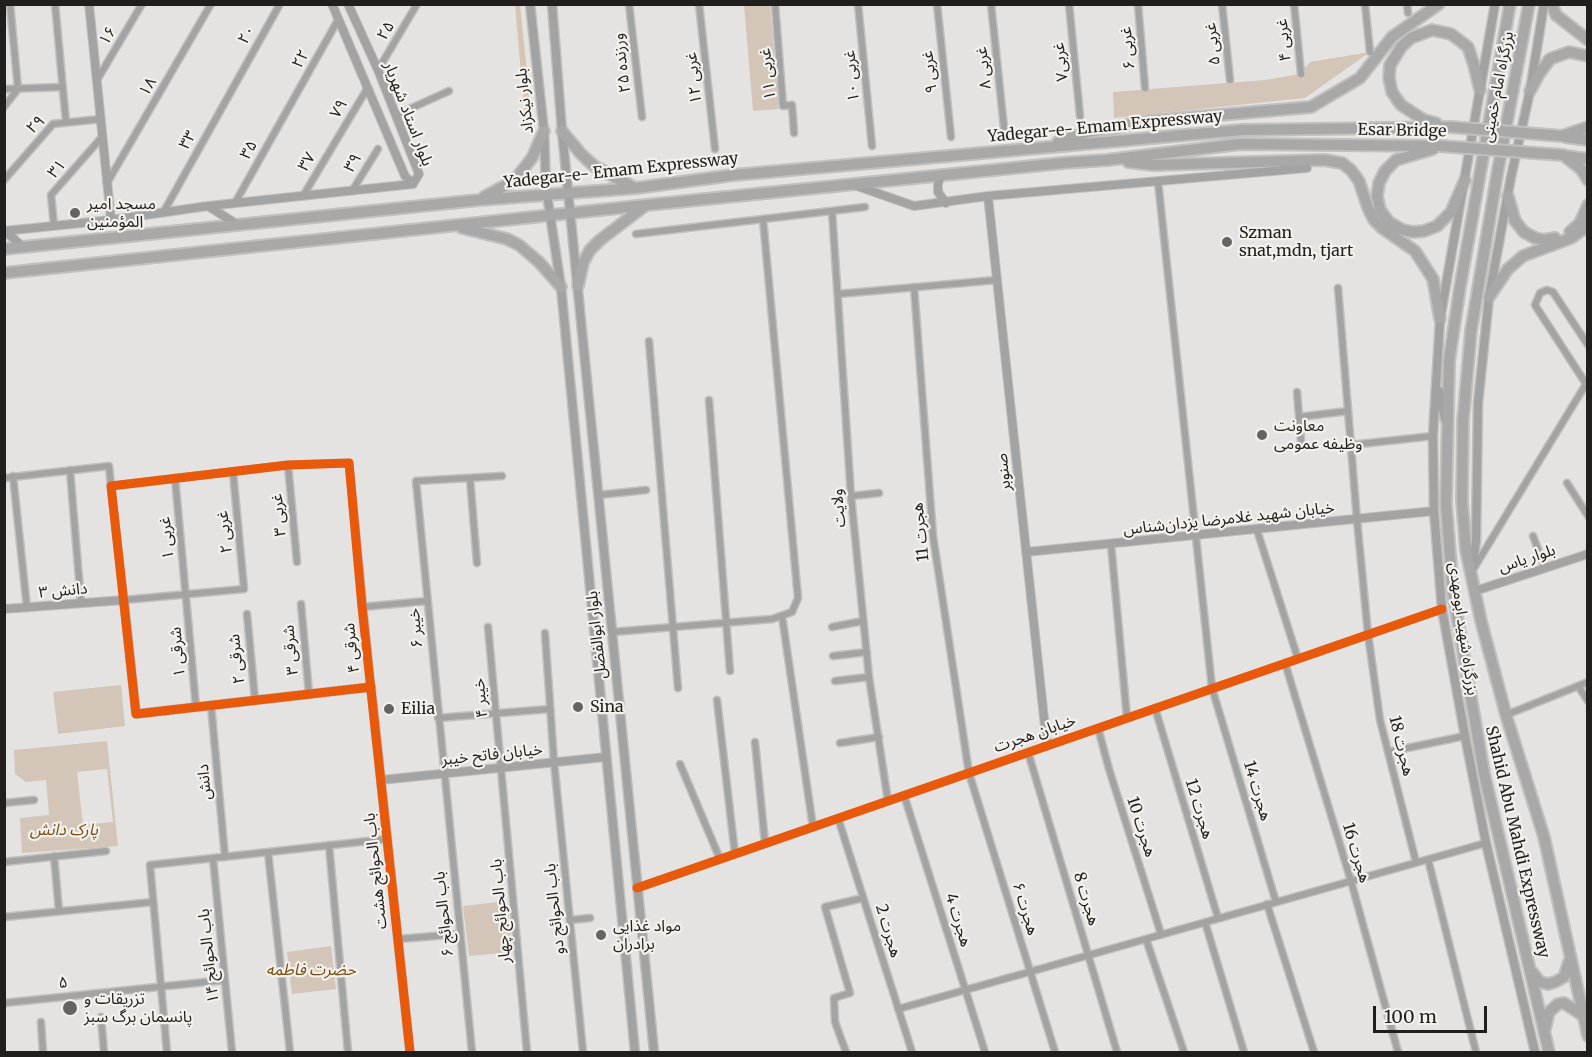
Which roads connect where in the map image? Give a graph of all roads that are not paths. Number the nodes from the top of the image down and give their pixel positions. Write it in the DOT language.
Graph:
graph roads {
  1 [pos="10,4"];
  2 [pos="55,4"];
  3 [pos="89,4"];
  4 [pos="142,4"];
  5 [pos="212,4"];
  6 [pos="280,4"];
  7 [pos="332,4"];
  8 [pos="348,4"];
  9 [pos="417,4"];
  10 [pos="531,4"];
  11 [pos="552,4"];
  12 [pos="629,4"];
  13 [pos="699,4"];
  14 [pos="775,4"];
  15 [pos="858,4"];
  16 [pos="937,4"];
  17 [pos="991,4"];
  18 [pos="1069,4"];
  19 [pos="1138,4"];
  20 [pos="1222,4"];
  21 [pos="1294,4"];
  22 [pos="1365,4"];
  23 [pos="1407,4"];
  24 [pos="1439,4"];
  25 [pos="1496,4"];
  26 [pos="1529,4"];
  27 [pos="1544,4"];
  28 [pos="1552,4"];
  29 [pos="1509,8"];
  30 [pos="1408,13"];
  31 [pos="338,20"];
  32 [pos="1587,40"];
  33 [pos="1370,52"];
  34 [pos="1587,56"];
  35 [pos="378,70"];
  36 [pos="1300,74"];
  37 [pos="237,80"];
  38 [pos="1230,80"];
  39 [pos="97,81"];
  40 [pos="62,87"];
  41 [pos="1145,88"];
  42 [pos="4,89"];
  43 [pos="18,89"];
  44 [pos="367,89"];
  45 [pos="1480,90"];
  46 [pos="449,91"];
  47 [pos="1530,92"];
  48 [pos="4,107"];
  49 [pos="287,111"];
  50 [pos="396,115"];
  51 [pos="1080,116"];
  52 [pos="642,117"];
  53 [pos="101,119"];
  54 [pos="66,122"];
  55 [pos="382,122"];
  56 [pos="1451,127"];
  57 [pos="1587,127"];
  58 [pos="1004,128"];
  59 [pos="1242,130"];
  60 [pos="562,131"];
  61 [pos="544,132"];
  62 [pos="794,133"];
  63 [pos="1562,136"];
  64 [pos="102,137"];
  65 [pos="951,137"];
  66 [pos="1587,140"];
  67 [pos="335,142"];
  68 [pos="1240,144"];
  69 [pos="872,146"];
  70 [pos="1440,146"];
  71 [pos="1037,148"];
  72 [pos="378,149"];
  73 [pos="715,149"];
  74 [pos="1563,155"];
  75 [pos="1587,159"];
  76 [pos="1107,160"];
  77 [pos="1307,168"];
  78 [pos="941,175"];
  79 [pos="1466,175"];
  80 [pos="1497,175"];
  81 [pos="4,180"];
  82 [pos="1587,180"];
  83 [pos="1158,181"];
  84 [pos="107,183"];
  85 [pos="413,184"];
  86 [pos="853,184"];
  87 [pos="636,188"];
  88 [pos="352,191"];
  89 [pos="568,192"];
  90 [pos="547,194"];
  91 [pos="303,196"];
  92 [pos="988,196"];
  93 [pos="1508,196"];
  94 [pos="479,200"];
  95 [pos="235,203"];
  96 [pos="946,203"];
  97 [pos="647,205"];
  98 [pos="1587,205"];
  99 [pos="208,206"];
  100 [pos="866,207"];
  101 [pos="832,211"];
  102 [pos="163,213"];
  103 [pos="570,214"];
  104 [pos="551,215"];
  105 [pos="764,219"];
  106 [pos="111,220"];
  107 [pos="54,225"];
  108 [pos="239,226"];
  109 [pos="453,226"];
  110 [pos="1587,226"];
  111 [pos="5,231"];
  112 [pos="636,234"];
  113 [pos="23,247"];
  114 [pos="4,249"];
  115 [pos="4,273"];
  116 [pos="997,280"];
  117 [pos="578,286"];
  118 [pos="561,287"];
  119 [pos="914,287"];
  120 [pos="1338,288"];
  121 [pos="838,294"];
  122 [pos="1489,297"];
  123 [pos="1440,319"];
  124 [pos="649,341"];
  125 [pos="1587,345"];
  126 [pos="1437,381"];
  127 [pos="1587,385"];
  128 [pos="1297,392"];
  129 [pos="709,400"];
  130 [pos="1348,411"];
  131 [pos="1299,417"];
  132 [pos="1448,431"];
  133 [pos="1433,436"];
  134 [pos="1301,441"];
  135 [pos="1351,445"];
  136 [pos="288,465"];
  137 [pos="70,470"];
  138 [pos="233,472"];
  139 [pos="13,476"];
  140 [pos="502,476"];
  141 [pos="4,477"];
  142 [pos="175,478"];
  143 [pos="470,478"];
  144 [pos="1567,483"];
  145 [pos="111,486"];
  146 [pos="646,490"];
  147 [pos="879,493"];
  148 [pos="598,495"];
  149 [pos="852,496"];
  150 [pos="1434,511"];
  151 [pos="1587,516"];
  152 [pos="1357,520"];
  153 [pos="601,524"];
  154 [pos="584,526"];
  155 [pos="1257,530"];
  156 [pos="1195,536"];
  157 [pos="1533,536"];
  158 [pos="1111,544"];
  159 [pos="1026,552"];
  160 [pos="1587,554"];
  161 [pos="297,562"];
  162 [pos="477,563"];
  163 [pos="1545,568"];
  164 [pos="1471,572"];
  165 [pos="1475,591"];
  166 [pos="186,594"];
  167 [pos="124,600"];
  168 [pos="427,601"];
  169 [pos="81,603"];
  170 [pos="301,604"];
  171 [pos="362,607"];
  172 [pos="27,608"];
  173 [pos="4,609"];
  174 [pos="1442,609"];
  175 [pos="247,614"];
  176 [pos="782,616"];
  177 [pos="864,621"];
  178 [pos="727,623"];
  179 [pos="674,626"];
  180 [pos="488,627"];
  181 [pos="832,627"];
  182 [pos="612,632"];
  183 [pos="545,633"];
  184 [pos="1368,634"];
  185 [pos="867,652"];
  186 [pos="833,656"];
  187 [pos="1298,659"];
  188 [pos="1285,663"];
  189 [pos="730,671"];
  190 [pos="869,677"];
  191 [pos="835,681"];
  192 [pos="1587,682"];
  193 [pos="1578,686"];
  194 [pos="371,687"];
  195 [pos="678,688"];
  196 [pos="1212,688"];
  197 [pos="309,694"];
  198 [pos="255,700"];
  199 [pos="717,700"];
  200 [pos="1587,701"];
  201 [pos="211,705"];
  202 [pos="196,707"];
  203 [pos="1155,708"];
  204 [pos="550,709"];
  205 [pos="496,714"];
  206 [pos="1506,715"];
  207 [pos="438,718"];
  208 [pos="1127,718"];
  209 [pos="1098,728"];
  210 [pos="1465,736"];
  211 [pos="879,737"];
  212 [pos="755,742"];
  213 [pos="840,743"];
  214 [pos="1047,746"];
  215 [pos="1028,752"];
  216 [pos="1388,752"];
  217 [pos="606,757"];
  218 [pos="1471,761"];
  219 [pos="554,762"];
  220 [pos="680,764"];
  221 [pos="500,768"];
  222 [pos="1484,772"];
  223 [pos="969,773"];
  224 [pos="443,774"];
  225 [pos="381,780"];
  226 [pos="904,795"];
  227 [pos="34,801"];
  228 [pos="888,801"];
  229 [pos="4,803"];
  230 [pos="838,818"];
  231 [pos="813,827"];
  232 [pos="387,838"];
  233 [pos="765,843"];
  234 [pos="1486,843"];
  235 [pos="329,845"];
  236 [pos="106,851"];
  237 [pos="268,852"];
  238 [pos="735,854"];
  239 [pos="54,856"];
  240 [pos="225,857"];
  241 [pos="213,858"];
  242 [pos="720,859"];
  243 [pos="1428,859"];
  244 [pos="4,862"];
  245 [pos="1416,862"];
  246 [pos="1351,881"];
  247 [pos="638,888"];
  248 [pos="863,898"];
  249 [pos="153,902"];
  250 [pos="1276,902"];
  251 [pos="1267,904"];
  252 [pos="59,911"];
  253 [pos="4,917"];
  254 [pos="590,918"];
  255 [pos="1218,918"];
  256 [pos="570,920"];
  257 [pos="1205,922"];
  258 [pos="460,934"];
  259 [pos="1161,934"];
  260 [pos="398,939"];
  261 [pos="1146,939"];
  262 [pos="1088,955"];
  263 [pos="1570,959"];
  264 [pos="1531,970"];
  265 [pos="1029,971"];
  266 [pos="225,980"];
  267 [pos="161,986"];
  268 [pos="965,990"];
  269 [pos="4,1003"];
  270 [pos="898,1009"];
  271 [pos="1582,1015"];
  272 [pos="101,1017"];
  273 [pos="41,1022"];
  274 [pos="1544,1030"];
  275 [pos="1587,1036"];
  276 [pos="43,1053"];
  277 [pos="104,1053"];
  278 [pos="167,1053"];
  279 [pos="232,1053"];
  280 [pos="290,1053"];
  281 [pos="348,1053"];
  282 [pos="410,1053"];
  283 [pos="472,1053"];
  284 [pos="527,1053"];
  285 [pos="583,1053"];
  286 [pos="635,1053"];
  287 [pos="654,1053"];
  288 [pos="846,1053"];
  289 [pos="912,1053"];
  290 [pos="985,1053"];
  291 [pos="1055,1053"];
  292 [pos="1117,1053"];
  293 [pos="1184,1053"];
  294 [pos="1244,1053"];
  295 [pos="1314,1053"];
  296 [pos="1398,1053"];
  297 [pos="1476,1053"];
  298 [pos="1534,1053"];
  299 [pos="1549,1053"];
  1 -- 43 [label="street"];
  2 -- 40 [label="street"];
  3 -- 39 [label="street"];
  4 -- 39 [label="street, ۱۶"];
  5 -- 84 [label="street, ۱۸"];
  6 -- 37 [label="street, ۲۰"];
  7 -- 31 [label="street, بلوار استاد شهریار"];
  8 -- 35 [label="street, بلوار استاد شهریار"];
  9 -- 35 [label="street, ۲۵"];
  10 -- 61 [label="main road, بلوار نیکزاد"];
  11 -- 60 [label="main road, بلوار نیکزاد"];
  12 -- 52 [label="street, ورزنده ۲۵"];
  13 -- 73 [label="street, غربی ۱۲"];
  14 -- 62 [label="street, غربی ۱۱"];
  15 -- 69 [label="street, غربی ۱۰"];
  16 -- 65 [label="street, غربی ۹"];
  17 -- 58 [label="street, غربی ۸"];
  18 -- 51 [label="street, غربی۷"];
  19 -- 41 [label="street, غربی ۶"];
  20 -- 38 [label="street, غربی ۵"];
  21 -- 36 [label="street, غربی ۴"];
  22 -- 33 [label="street"];
  23 -- 30 [label="street"];
  24 -- 71 [label="highway"];
  25 -- 45 [label="main road, بزرگراه شهید ابومهدی"];
  26 -- 80 [label="highway, بزرگراه امام خمینی"];
  27 -- 47 [label="main road, بزرگراه شهید ابومهدی"];
  28 -- 32 [label="highway"];
  29 -- 132 [label="highway, Shahid Abu Mahdi Expressway"];
  31 -- 44 [label="street, بلوار استاد شهریار"];
  31 -- 49 [label="street, ۲۲"];
  34 -- 47 [label="highway"];
  35 -- 50 [label="street, بلوار استاد شهریار"];
  37 -- 102 [label="street, ۳۳"];
  39 -- 53 [label="street"];
  40 -- 43 [label="street"];
  40 -- 54 [label="street"];
  42 -- 43 [label="street"];
  43 -- 48 [label="street"];
  44 -- 55 [label="street, بلوار استاد شهریار"];
  44 -- 67 [label="street, ۷۹"];
  45 -- 56 [label="highway"];
  45 -- 79 [label="main road, بزرگراه شهید ابومهدی"];
  46 -- 50 [label="street"];
  47 -- 93 [label="main road, بزرگراه شهید ابومهدی"];
  49 -- 95 [label="street, ۳۵"];
  50 -- 55 [label="street"];
  50 -- 85 [label="street, بلوار استاد شهریار"];
  53 -- 54 [label="street, ۲۹"];
  53 -- 64 [label="street"];
  54 -- 81 [label="street, ۲۹"];
  55 -- 85 [label="street, بلوار استاد شهریار"];
  56 -- 59 [label="highway, Esar Bridge"];
  56 -- 63 [label="highway, Esar Bridge, bridge"];
  57 -- 63 [label="highway"];
  59 -- 71 [label="highway, Yadegar-e- Emam Expressway"];
  60 -- 87 [label="highway"];
  60 -- 89 [label="main road, بلوار نیکزاد"];
  61 -- 90 [label="main road, بلوار نیکزاد"];
  61 -- 94 [label="highway"];
  63 -- 66 [label="highway, Esar Bridge"];
  64 -- 84 [label="street"];
  64 -- 107 [label="street, ۳۱"];
  67 -- 91 [label="street, ۳۷"];
  68 -- 70 [label="highway, Esar Bridge"];
  68 -- 76 [label="highway, Yadegar-e- Emam Expressway"];
  70 -- 74 [label="highway, Esar Bridge, bridge"];
  70 -- 79 [label="highway"];
  71 -- 87 [label="highway, Yadegar-e- Emam Expressway"];
  72 -- 88 [label="street, ۳۹"];
  74 -- 75 [label="highway, Esar Bridge"];
  74 -- 82 [label="highway"];
  76 -- 78 [label="highway, Yadegar-e- Emam Expressway"];
  76 -- 123 [label="highway"];
  77 -- 83 [label="street"];
  78 -- 86 [label="highway, Yadegar-e- Emam Expressway"];
  78 -- 96 [label="street"];
  79 -- 123 [label="main road, بزرگراه شهید ابومهدی"];
  80 -- 164 [label="highway, Shahid Abu Mahdi Expressway"];
  83 -- 92 [label="street"];
  83 -- 156 [label="street, هجرت 14"];
  84 -- 106 [label="street"];
  85 -- 88 [label="street"];
  86 -- 96 [label="street"];
  86 -- 97 [label="highway, Yadegar-e- Emam Expressway"];
  87 -- 89 [label="highway, Yadegar-e- Emam Expressway"];
  88 -- 91 [label="street"];
  89 -- 90 [label="highway, Yadegar-e- Emam Expressway"];
  89 -- 103 [label="main road, بلوار نیکزاد"];
  90 -- 94 [label="highway, Yadegar-e- Emam Expressway"];
  90 -- 104 [label="main road, بلوار نیکزاد"];
  91 -- 95 [label="street"];
  92 -- 96 [label="street"];
  92 -- 116 [label="street, صنوبر"];
  93 -- 98 [label="highway"];
  93 -- 122 [label="main road, بزرگراه شهید ابومهدی"];
  94 -- 108 [label="highway, Yadegar-e- Emam Expressway"];
  95 -- 99 [label="street"];
  97 -- 103 [label="highway, Yadegar-e- Emam Expressway"];
  97 -- 117 [label="highway"];
  99 -- 102 [label="street"];
  99 -- 108 [label="street"];
  100 -- 101 [label="street"];
  101 -- 105 [label="street"];
  101 -- 121 [label="street, ولایت"];
  102 -- 106 [label="street"];
  103 -- 104 [label="highway, Yadegar-e- Emam Expressway"];
  103 -- 117 [label="main road, بلوار ابوالفضل"];
  104 -- 109 [label="highway, Yadegar-e- Emam Expressway"];
  104 -- 118 [label="main road, بلوار ابوالفضل"];
  105 -- 112 [label="street"];
  105 -- 176 [label="street"];
  106 -- 107 [label="street"];
  107 -- 111 [label="street"];
  108 -- 113 [label="highway, Yadegar-e- Emam Expressway"];
  109 -- 115 [label="highway, Yadegar-e- Emam Expressway"];
  109 -- 118 [label="highway"];
  110 -- 122 [label="highway"];
  111 -- 113 [label="street"];
  113 -- 114 [label="highway, Yadegar-e- Emam Expressway"];
  116 -- 119 [label="street"];
  116 -- 159 [label="street, صنوبر"];
  117 -- 148 [label="main road, بلوار ابوالفضل"];
  118 -- 154 [label="main road, بلوار ابوالفضل"];
  119 -- 121 [label="street"];
  119 -- 223 [label="street, هجرت 11"];
  120 -- 130 [label="street, هجرت 18"];
  121 -- 149 [label="street, ولایت"];
  122 -- 164 [label="main road, بزرگراه شهید ابومهدی"];
  123 -- 126 [label="main road, بزرگراه شهید ابومهدی"];
  124 -- 179 [label="street"];
  125 -- 127 [label="street"];
  126 -- 132 [label="main road"];
  126 -- 133 [label="main road, بزرگراه شهید ابومهدی"];
  127 -- 164 [label="street"];
  128 -- 131 [label="street"];
  129 -- 178 [label="street"];
  130 -- 131 [label="street"];
  130 -- 135 [label="street, هجرت 18"];
  131 -- 134 [label="street"];
  132 -- 222 [label="highway, Shahid Abu Mahdi Expressway"];
  133 -- 135 [label="street"];
  133 -- 150 [label="main road, بزرگراه شهید ابومهدی"];
  135 -- 152 [label="street, هجرت 18"];
  136 -- 138 [label="street"];
  136 -- 161 [label="street, ۳ غربی"];
  136 -- 171 [label="street, ۴ شرقی"];
  137 -- 139 [label="street"];
  137 -- 145 [label="street"];
  137 -- 169 [label="street"];
  138 -- 142 [label="street"];
  138 -- 166 [label="street, ۲ غربی"];
  139 -- 141 [label="street"];
  139 -- 172 [label="street"];
  140 -- 143 [label="street"];
  142 -- 145 [label="street"];
  142 -- 166 [label="street, ۱ غربی"];
  143 -- 162 [label="street"];
  143 -- 168 [label="street, خیبر ۶"];
  144 -- 151 [label="street"];
  145 -- 167 [label="street"];
  146 -- 148 [label="street"];
  147 -- 149 [label="street"];
  148 -- 153 [label="main road, بلوار ابوالفضل"];
  149 -- 177 [label="street, ولایت"];
  150 -- 152 [label="street, خیابان شهید غلامرضا یزدان‌شناس"];
  150 -- 174 [label="main road, بزرگراه شهید ابومهدی"];
  152 -- 155 [label="street, خیابان شهید غلامرضا یزدان‌شناس"];
  152 -- 184 [label="street, هجرت 18"];
  153 -- 154 [label="main road"];
  153 -- 182 [label="main road, بلوار ابوالفضل"];
  154 -- 217 [label="main road, بلوار ابوالفضل"];
  155 -- 156 [label="street, خیابان شهید غلامرضا یزدان‌شناس"];
  155 -- 187 [label="street"];
  156 -- 158 [label="street, خیابان شهید غلامرضا یزدان‌شناس"];
  156 -- 196 [label="street, هجرت 14"];
  157 -- 163 [label="street"];
  158 -- 159 [label="street, خیابان شهید غلامرضا یزدان‌شناس"];
  158 -- 208 [label="street"];
  159 -- 214 [label="street, صنوبر"];
  160 -- 163 [label="street, بلوار یاس"];
  163 -- 165 [label="street, بلوار یاس"];
  164 -- 165 [label="highway, Shahid Abu Mahdi Expressway"];
  165 -- 206 [label="highway, Shahid Abu Mahdi Expressway"];
  166 -- 167 [label="street"];
  166 -- 202 [label="street, ۱ شرقی"];
  167 -- 169 [label="street, دانش ۳"];
  167 -- 202 [label="street"];
  168 -- 171 [label="street"];
  168 -- 207 [label="street, خیبر ۶"];
  169 -- 172 [label="street, دانش ۳"];
  170 -- 197 [label="street, ۳ شرقی"];
  171 -- 194 [label="street, ۴ شرقی"];
  172 -- 173 [label="street, دانش ۳"];
  174 -- 184 [label="street, خیابان هجرت"];
  174 -- 210 [label="main road, بزرگراه شهید ابومهدی"];
  175 -- 198 [label="street, ۲ شرقی"];
  176 -- 178 [label="street"];
  176 -- 231 [label="street"];
  177 -- 181 [label="street"];
  177 -- 185 [label="street, ولایت"];
  178 -- 179 [label="street"];
  178 -- 189 [label="street"];
  179 -- 182 [label="street"];
  179 -- 195 [label="street"];
  180 -- 205 [label="street, خیبر ۴"];
  182 -- 247 [label="main road, بلوار ابوالفضل"];
  183 -- 204 [label="street, باب الحوائج دو"];
  184 -- 187 [label="street, خیابان هجرت"];
  184 -- 216 [label="street, هجرت 18"];
  185 -- 186 [label="street"];
  185 -- 190 [label="street, ولایت"];
  187 -- 188 [label="street, خیابان هجرت"];
  188 -- 196 [label="street, خیابان هجرت"];
  188 -- 246 [label="street, هجرت 16"];
  190 -- 191 [label="street"];
  190 -- 211 [label="street, ولایت"];
  192 -- 193 [label="street"];
  193 -- 200 [label="street"];
  193 -- 206 [label="street"];
  194 -- 197 [label="street"];
  194 -- 225 [label="street, باب الحوائج هشت"];
  196 -- 203 [label="street, خیابان هجرت"];
  196 -- 250 [label="street, هجرت 14"];
  197 -- 198 [label="street"];
  198 -- 201 [label="street"];
  199 -- 238 [label="street"];
  201 -- 202 [label="street"];
  201 -- 240 [label="street, دانش"];
  203 -- 208 [label="street, خیابان هجرت"];
  203 -- 255 [label="street, هجرت 12"];
  204 -- 205 [label="street"];
  204 -- 219 [label="street, باب الحوائج دو"];
  205 -- 207 [label="street"];
  205 -- 221 [label="street, خیبر ۴"];
  206 -- 263 [label="highway, Shahid Abu Mahdi Expressway"];
  207 -- 224 [label="street, خیبر ۶"];
  208 -- 209 [label="street, خیابان هجرت"];
  209 -- 214 [label="street, خیابان هجرت"];
  209 -- 259 [label="street, هجرت 10"];
  210 -- 216 [label="street"];
  210 -- 218 [label="main road, بزرگراه شهید ابومهدی"];
  211 -- 213 [label="street"];
  211 -- 228 [label="street, ولایت"];
  212 -- 233 [label="street"];
  214 -- 215 [label="street, خیابان هجرت"];
  215 -- 223 [label="street, خیابان هجرت"];
  215 -- 262 [label="street, هجرت 8"];
  216 -- 245 [label="street, هجرت 18"];
  217 -- 219 [label="street, خیابان فاتح خیبر"];
  217 -- 286 [label="main road, بلوار ابوالفضل"];
  218 -- 222 [label="highway"];
  218 -- 234 [label="main road, بزرگراه شهید ابومهدی"];
  219 -- 221 [label="street, خیابان فاتح خیبر"];
  219 -- 256 [label="street, باب الحوائج دو"];
  220 -- 242 [label="street"];
  221 -- 224 [label="street, خیابان فاتح خیبر"];
  221 -- 284 [label="street, باب الحوائج چهار"];
  222 -- 264 [label="highway, Shahid Abu Mahdi Expressway"];
  223 -- 226 [label="street, خیابان هجرت"];
  223 -- 265 [label="street, هجرت ۶"];
  224 -- 225 [label="street, خیابان فاتح خیبر"];
  224 -- 258 [label="street, باب الحوائج ۶"];
  225 -- 232 [label="street, باب الحوائج هشت"];
  226 -- 228 [label="street, خیابان هجرت"];
  226 -- 268 [label="street, هجرت 4"];
  227 -- 229 [label="street"];
  228 -- 230 [label="street, خیابان هجرت"];
  230 -- 231 [label="street, خیابان هجرت"];
  230 -- 248 [label="street, هجرت 2"];
  231 -- 233 [label="street, خیابان هجرت"];
  232 -- 235 [label="street"];
  232 -- 260 [label="street, باب الحوائج هشت"];
  233 -- 238 [label="street, خیابان هجرت"];
  234 -- 243 [label="street"];
  234 -- 298 [label="main road, بزرگراه شهید ابومهدی"];
  235 -- 237 [label="street"];
  235 -- 281 [label="street"];
  236 -- 239 [label="street"];
  237 -- 240 [label="street"];
  237 -- 280 [label="street"];
  238 -- 242 [label="street, خیابان هجرت"];
  239 -- 244 [label="street"];
  239 -- 252 [label="street"];
  240 -- 241 [label="street"];
  241 -- 249 [label="street"];
  241 -- 266 [label="street, باب الحوائج ۱۴"];
  242 -- 247 [label="street, خیابان هجرت"];
  243 -- 245 [label="street"];
  243 -- 297 [label="street"];
  245 -- 246 [label="street"];
  246 -- 250 [label="street"];
  246 -- 296 [label="street, هجرت 16"];
  247 -- 287 [label="main road, بلوار ابوالفضل"];
  248 -- 270 [label="street, هجرت 2"];
  248 -- 288 [label="street"];
  249 -- 252 [label="street"];
  249 -- 267 [label="street"];
  250 -- 251 [label="street"];
  251 -- 255 [label="street"];
  251 -- 295 [label="street"];
  252 -- 253 [label="street"];
  254 -- 256 [label="street"];
  255 -- 257 [label="street"];
  256 -- 285 [label="street, باب الحوائج دو"];
  257 -- 259 [label="street"];
  257 -- 294 [label="street"];
  258 -- 260 [label="street"];
  258 -- 283 [label="street, باب الحوائج ۶"];
  259 -- 261 [label="street"];
  260 -- 282 [label="street, باب الحوائج هشت"];
  261 -- 262 [label="street"];
  261 -- 293 [label="street"];
  262 -- 265 [label="street"];
  262 -- 292 [label="street, هجرت 8"];
  263 -- 264 [label="highway"];
  263 -- 271 [label="highway, Shahid Abu Mahdi Expressway"];
  264 -- 274 [label="highway, Shahid Abu Mahdi Expressway"];
  265 -- 268 [label="street"];
  265 -- 291 [label="street, هجرت ۶"];
  266 -- 267 [label="street, ۵"];
  266 -- 279 [label="street, باب الحوائج ۱۴"];
  267 -- 269 [label="street, ۵"];
  267 -- 278 [label="street"];
  268 -- 270 [label="street"];
  268 -- 290 [label="street, هجرت 4"];
  270 -- 289 [label="street, هجرت 2"];
  271 -- 274 [label="highway"];
  271 -- 275 [label="highway, Shahid Abu Mahdi Expressway"];
  272 -- 277 [label="street"];
  273 -- 276 [label="street"];
  274 -- 299 [label="highway, Shahid Abu Mahdi Expressway"];
}
